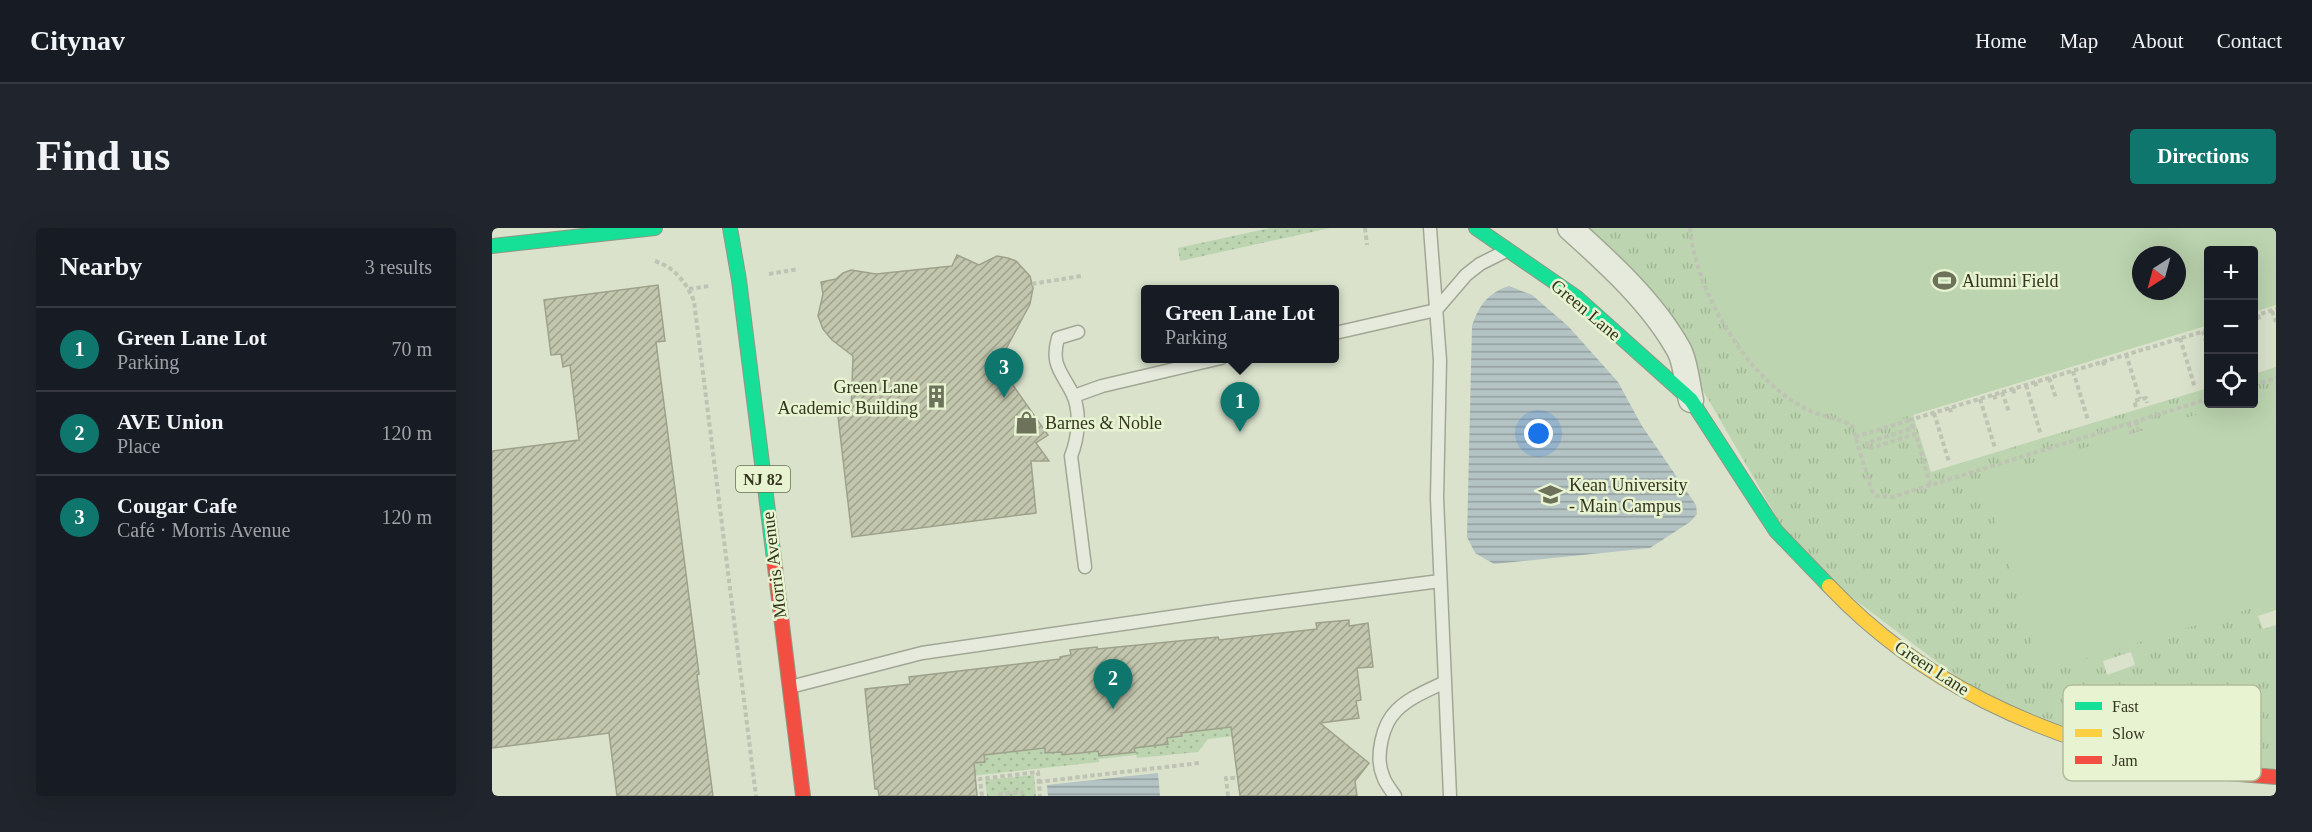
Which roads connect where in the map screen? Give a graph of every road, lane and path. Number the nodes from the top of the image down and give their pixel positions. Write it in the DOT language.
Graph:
graph roads {
  1 [pos="655,228"];
  2 [pos="730,228"];
  3 [pos="1365,228"];
  4 [pos="1430,228"];
  5 [pos="1476,228"];
  6 [pos="1570,228"];
  7 [pos="1690,228"];
  8 [pos="1367,245"];
  9 [pos="492,246"];
  10 [pos="1509,249"];
  11 [pos="651,260"];
  12 [pos="1080,276"];
  13 [pos="1032,284"];
  14 [pos="1436,310"];
  15 [pos="2274,310"];
  16 [pos="2258,315"];
  17 [pos="2258,318"];
  18 [pos="2260,321"];
  19 [pos="2276,322"];
  20 [pos="1078,332"];
  21 [pos="1339,332"];
  22 [pos="2204,332"];
  23 [pos="2180,338"];
  24 [pos="2164,343"];
  25 [pos="2166,349"];
  26 [pos="2126,354"];
  27 [pos="2103,362"];
  28 [pos="1200,363"];
  29 [pos="2087,366"];
  30 [pos="2105,367"];
  31 [pos="2073,371"];
  32 [pos="2089,372"];
  33 [pos="2049,378"];
  34 [pos="2276,378"];
  35 [pos="2035,382"];
  36 [pos="2258,383"];
  37 [pos="2026,384"];
  38 [pos="2195,388"];
  39 [pos="2013,389"];
  40 [pos="2037,389"];
  41 [pos="2002,392"];
  42 [pos="1994,395"];
  43 [pos="2015,395"];
  44 [pos="1074,396"];
  45 [pos="2056,398"];
  46 [pos="1980,399"];
  47 [pos="2140,399"];
  48 [pos="1690,400"];
  49 [pos="2204,400"];
  50 [pos="1995,401"];
  51 [pos="2147,403"];
  52 [pos="1965,404"];
  53 [pos="2136,407"];
  54 [pos="1950,408"];
  55 [pos="1966,409"];
  56 [pos="2009,412"];
  57 [pos="1934,413"];
  58 [pos="1951,414"];
  59 [pos="1910,420"];
  60 [pos="2088,420"];
  61 [pos="2136,421"];
  62 [pos="2129,423"];
  63 [pos="2139,431"];
  64 [pos="2132,434"];
  65 [pos="2041,435"];
  66 [pos="1855,437"];
  67 [pos="1995,448"];
  68 [pos="1949,462"];
  69 [pos="1930,485"];
  70 [pos="1085,567"];
  71 [pos="1440,582"];
  72 [pos="1445,682"];
  73 [pos="789,687"];
  74 [pos="2063,736"];
  75 [pos="1198,763"];
  76 [pos="2261,776"];
  77 [pos="2276,777"];
  78 [pos="1237,778"];
  79 [pos="1038,782"];
  80 [pos="756,796"];
  81 [pos="803,796"];
  82 [pos="982,796"];
  83 [pos="1000,796"];
  84 [pos="1023,796"];
  85 [pos="1040,796"];
  86 [pos="1228,796"];
  87 [pos="1395,796"];
  88 [pos="1450,796"];
  1 -- 9 [label="street"];
  2 -- 73 [label="street, Morris Avenue / NJ 82"];
  3 -- 8 [label="path"];
  4 -- 14 [label="lane"];
  5 -- 10 [label="street, Green Lane"];
  6 -- 48 [label="street, Green Lane"];
  7 -- 66 [label="path"];
  10 -- 14 [label="lane"];
  10 -- 48 [label="street, Green Lane"];
  11 -- 80 [label="path"];
  12 -- 13 [label="path"];
  14 -- 21 [label="lane"];
  14 -- 71 [label="lane"];
  15 -- 16 [label="path"];
  15 -- 19 [label="path"];
  17 -- 18 [label="path"];
  20 -- 44 [label="lane"];
  22 -- 23 [label="path"];
  23 -- 24 [label="path"];
  23 -- 38 [label="path"];
  24 -- 25 [label="path"];
  24 -- 26 [label="path"];
  26 -- 27 [label="path"];
  26 -- 47 [label="path"];
  27 -- 29 [label="path"];
  27 -- 30 [label="path"];
  28 -- 44 [label="lane"];
  29 -- 31 [label="path"];
  29 -- 32 [label="path"];
  31 -- 33 [label="path"];
  31 -- 60 [label="path"];
  33 -- 35 [label="path"];
  33 -- 45 [label="path"];
  34 -- 36 [label="path"];
  35 -- 37 [label="path"];
  35 -- 40 [label="path"];
  37 -- 39 [label="path"];
  37 -- 65 [label="path"];
  39 -- 41 [label="path"];
  39 -- 43 [label="path"];
  41 -- 42 [label="path"];
  41 -- 56 [label="path"];
  42 -- 46 [label="path"];
  42 -- 50 [label="path"];
  44 -- 70 [label="lane"];
  46 -- 52 [label="path"];
  46 -- 67 [label="path"];
  47 -- 51 [label="path"];
  47 -- 53 [label="path"];
  48 -- 74 [label="street, Green Lane"];
  49 -- 61 [label="path"];
  52 -- 54 [label="path"];
  52 -- 55 [label="path"];
  54 -- 57 [label="path"];
  54 -- 58 [label="path"];
  57 -- 59 [label="path"];
  57 -- 68 [label="path"];
  59 -- 66 [label="path"];
  59 -- 69 [label="path"];
  61 -- 62 [label="path"];
  61 -- 63 [label="path"];
  62 -- 64 [label="path"];
  62 -- 69 [label="path"];
  66 -- 69 [label="path"];
  71 -- 72 [label="lane"];
  71 -- 73 [label="lane"];
  72 -- 87 [label="lane"];
  72 -- 88 [label="lane"];
  73 -- 81 [label="street, Morris Avenue / NJ 82"];
  75 -- 79 [label="path"];
  76 -- 77 [label="street, Green Lane"];
  78 -- 86 [label="path"];
  79 -- 82 [label="path"];
  79 -- 85 [label="path"];
  83 -- 84 [label="path"];
}
